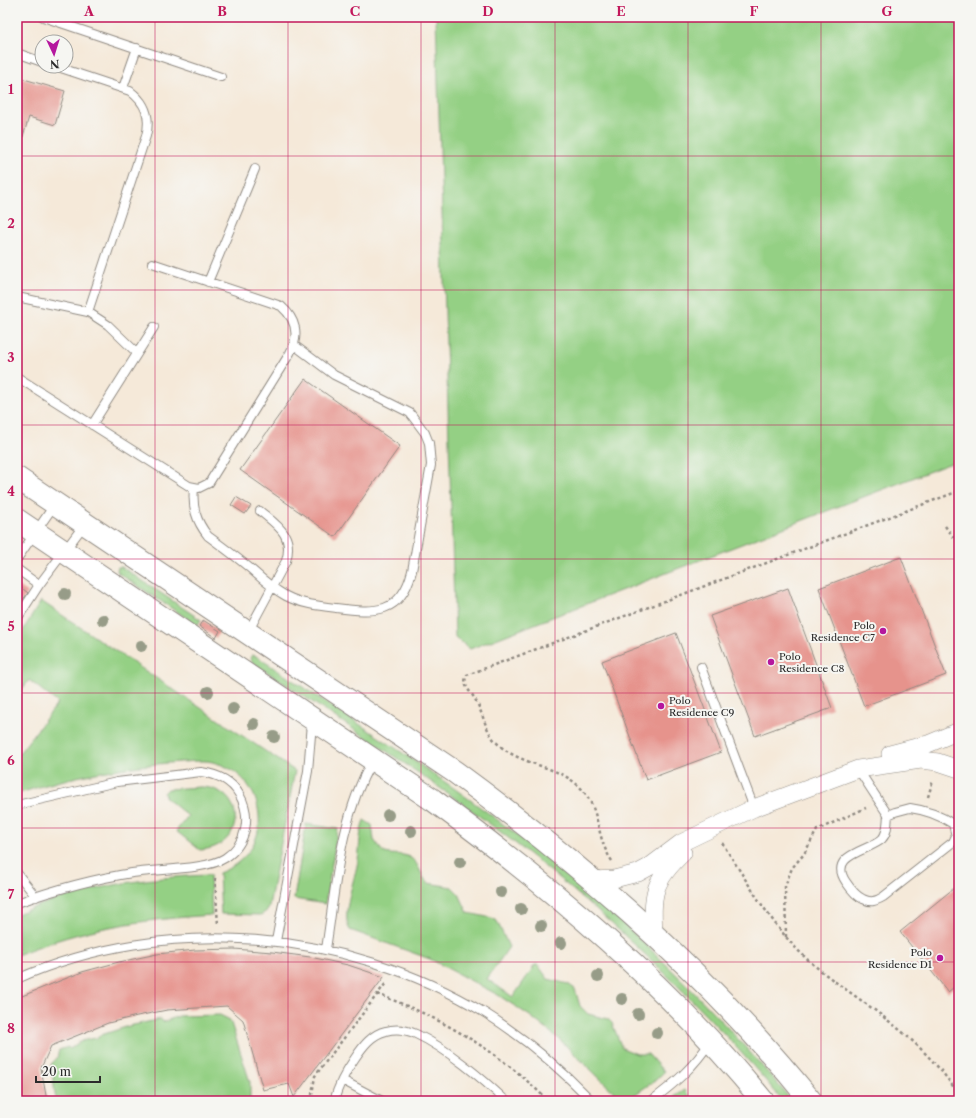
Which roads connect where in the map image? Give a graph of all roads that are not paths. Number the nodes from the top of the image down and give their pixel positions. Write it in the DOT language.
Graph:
graph roads {
  1 [pos="44,17"];
  2 [pos="137,48"];
  3 [pos="17,53"];
  4 [pos="34,59"];
  5 [pos="74,72"];
  6 [pos="221,77"];
  7 [pos="123,88"];
  8 [pos="255,169"];
  9 [pos="152,263"];
  10 [pos="208,282"];
  11 [pos="17,297"];
  12 [pos="88,312"];
  13 [pos="154,327"];
  14 [pos="294,345"];
  15 [pos="138,353"];
  16 [pos="17,377"];
  17 [pos="92,425"];
  18 [pos="17,478"];
  19 [pos="194,488"];
  20 [pos="55,504"];
  21 [pos="260,511"];
  22 [pos="17,520"];
  23 [pos="85,524"];
  24 [pos="36,532"];
  25 [pos="64,552"];
  26 [pos="17,559"];
  27 [pos="17,569"];
  28 [pos="39,585"];
  29 [pos="272,588"];
  30 [pos="17,619"];
  31 [pos="247,633"];
  32 [pos="229,662"];
  33 [pos="701,667"];
  34 [pos="312,718"];
  35 [pos="959,731"];
  36 [pos="373,759"];
  37 [pos="858,769"];
  38 [pos="959,769"];
  39 [pos="17,804"];
  40 [pos="754,808"];
  41 [pos="888,815"];
  42 [pos="706,832"];
  43 [pos="17,873"];
  44 [pos="593,880"];
  45 [pos="36,897"];
  46 [pos="17,904"];
  47 [pos="654,936"];
  48 [pos="276,941"];
  49 [pos="326,949"];
  50 [pos="17,979"];
  51 [pos="710,1042"];
  52 [pos="342,1080"];
  53 [pos="759,1100"];
  54 [pos="334,1101"];
  55 [pos="382,1101"];
  56 [pos="506,1101"];
  57 [pos="592,1101"];
  58 [pos="651,1101"];
  59 [pos="810,1101"];
  1 -- 2 [label="lane"];
  2 -- 6 [label="lane"];
  2 -- 7 [label="lane"];
  3 -- 4 [label="lane"];
  5 -- 7 [label="lane"];
  7 -- 12 [label="lane"];
  8 -- 10 [label="lane"];
  9 -- 10 [label="lane"];
  10 -- 14 [label="lane"];
  11 -- 12 [label="lane"];
  12 -- 15 [label="lane"];
  13 -- 15 [label="lane"];
  14 -- 19 [label="lane"];
  14 -- 29 [label="lane"];
  15 -- 17 [label="lane"];
  16 -- 17 [label="lane"];
  17 -- 19 [label="lane"];
  18 -- 20 [label="street"];
  19 -- 29 [label="lane"];
  20 -- 23 [label="street"];
  20 -- 24 [label="lane"];
  21 -- 29 [label="lane"];
  22 -- 24 [label="street"];
  23 -- 25 [label="lane"];
  23 -- 31 [label="street"];
  24 -- 25 [label="street"];
  24 -- 26 [label="lane"];
  25 -- 28 [label="lane"];
  25 -- 32 [label="street"];
  27 -- 28 [label="lane"];
  28 -- 30 [label="lane"];
  29 -- 31 [label="lane"];
  31 -- 32 [label="street"];
  31 -- 44 [label="street"];
  32 -- 34 [label="street"];
  33 -- 40 [label="lane"];
  34 -- 36 [label="street"];
  34 -- 48 [label="lane"];
  35 -- 37 [label="street"];
  36 -- 49 [label="lane"];
  36 -- 51 [label="street"];
  37 -- 38 [label="street"];
  37 -- 40 [label="street"];
  37 -- 41 [label="lane"];
  39 -- 45 [label="lane"];
  40 -- 42 [label="street"];
  41 -- 41 [label="lane"];
  42 -- 44 [label="street"];
  42 -- 47 [label="street"];
  43 -- 45 [label="lane"];
  44 -- 47 [label="street"];
  45 -- 46 [label="lane"];
  47 -- 59 [label="street"];
  48 -- 49 [label="lane"];
  48 -- 50 [label="lane"];
  49 -- 57 [label="lane"];
  51 -- 53 [label="street"];
  51 -- 58 [label="lane"];
  52 -- 54 [label="lane"];
  52 -- 55 [label="lane"];
  52 -- 56 [label="lane"];
}
